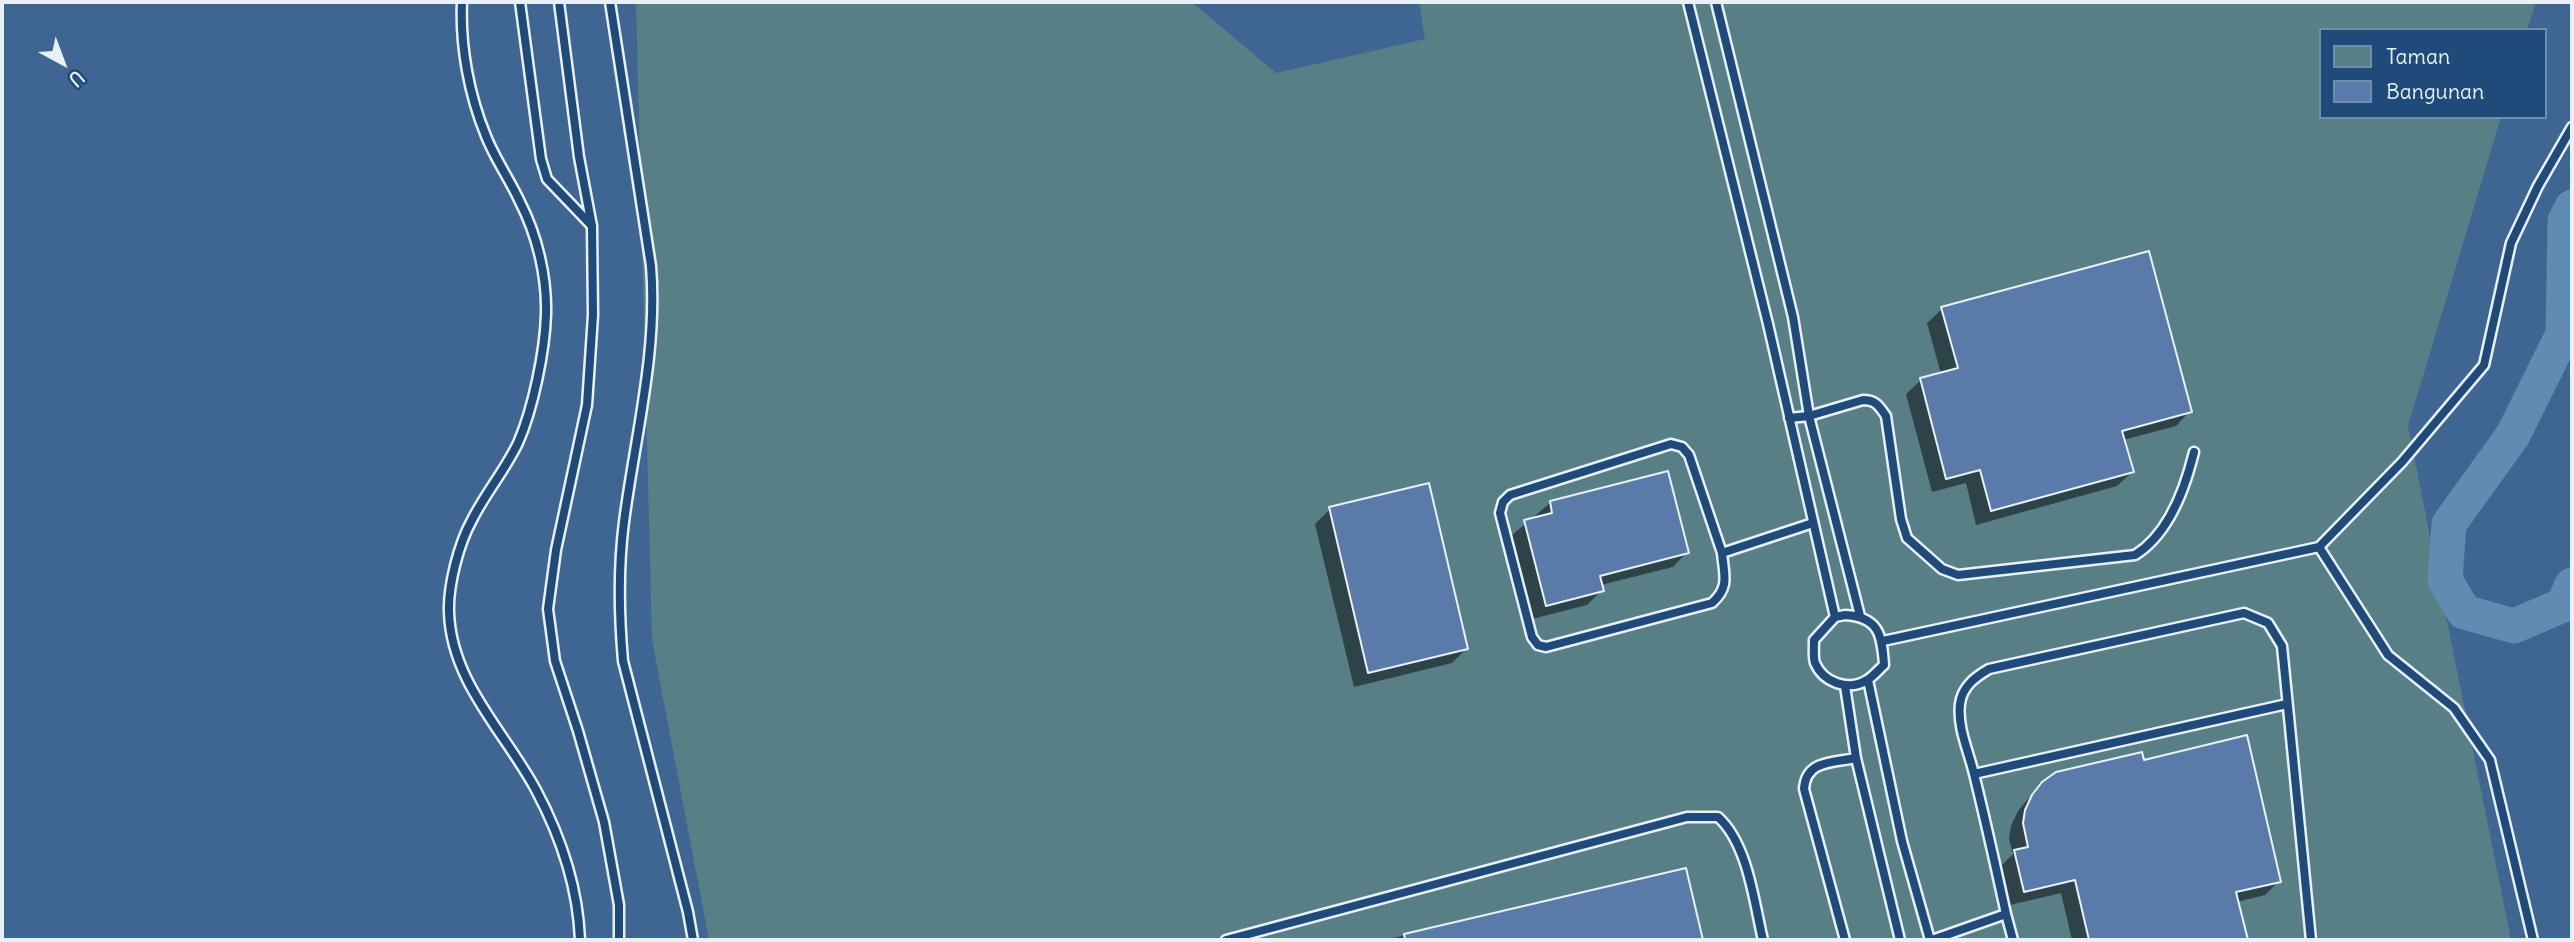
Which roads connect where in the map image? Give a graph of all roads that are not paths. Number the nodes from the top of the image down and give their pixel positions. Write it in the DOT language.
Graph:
graph roads {
  1 [pos="462,2"];
  2 [pos="520,2"];
  3 [pos="559,2"];
  4 [pos="610,2"];
  5 [pos="1688,2"];
  6 [pos="1716,2"];
  7 [pos="2572,127"];
  8 [pos="592,226"];
  9 [pos="1809,416"];
  10 [pos="1789,418"];
  11 [pos="2194,452"];
  12 [pos="1814,523"];
  13 [pos="2319,547"];
  14 [pos="1722,553"];
  15 [pos="1860,616"];
  16 [pos="1835,617"];
  17 [pos="1883,641"];
  18 [pos="1868,680"];
  19 [pos="1845,686"];
  20 [pos="2287,704"];
  21 [pos="1856,758"];
  22 [pos="1974,774"];
  23 [pos="2006,914"];
  24 [pos="580,940"];
  25 [pos="619,940"];
  26 [pos="693,940"];
  27 [pos="1226,940"];
  28 [pos="1763,940"];
  29 [pos="1844,940"];
  30 [pos="1900,940"];
  31 [pos="1931,940"];
  32 [pos="2013,940"];
  33 [pos="2311,940"];
  34 [pos="2533,940"];
  1 -- 24 [label="lane"];
  2 -- 8 [label="lane"];
  3 -- 8 [label="lane"];
  4 -- 26 [label="lane"];
  5 -- 10 [label="lane"];
  6 -- 9 [label="lane"];
  7 -- 13 [label="lane"];
  8 -- 25 [label="lane"];
  9 -- 10 [label="lane"];
  9 -- 11 [label="lane"];
  9 -- 15 [label="lane"];
  10 -- 12 [label="lane"];
  12 -- 14 [label="lane"];
  12 -- 16 [label="lane"];
  13 -- 17 [label="lane"];
  13 -- 34 [label="lane"];
  14 -- 14 [label="lane"];
  15 -- 16 [label="lane"];
  15 -- 17 [label="lane"];
  16 -- 19 [label="lane"];
  17 -- 18 [label="lane"];
  18 -- 19 [label="lane"];
  18 -- 31 [label="lane"];
  19 -- 21 [label="lane"];
  20 -- 22 [label="lane"];
  20 -- 22 [label="lane"];
  20 -- 33 [label="lane"];
  21 -- 29 [label="lane"];
  21 -- 30 [label="lane"];
  22 -- 23 [label="lane"];
  23 -- 31 [label="lane"];
  23 -- 32 [label="lane"];
  27 -- 28 [label="lane"];
}
